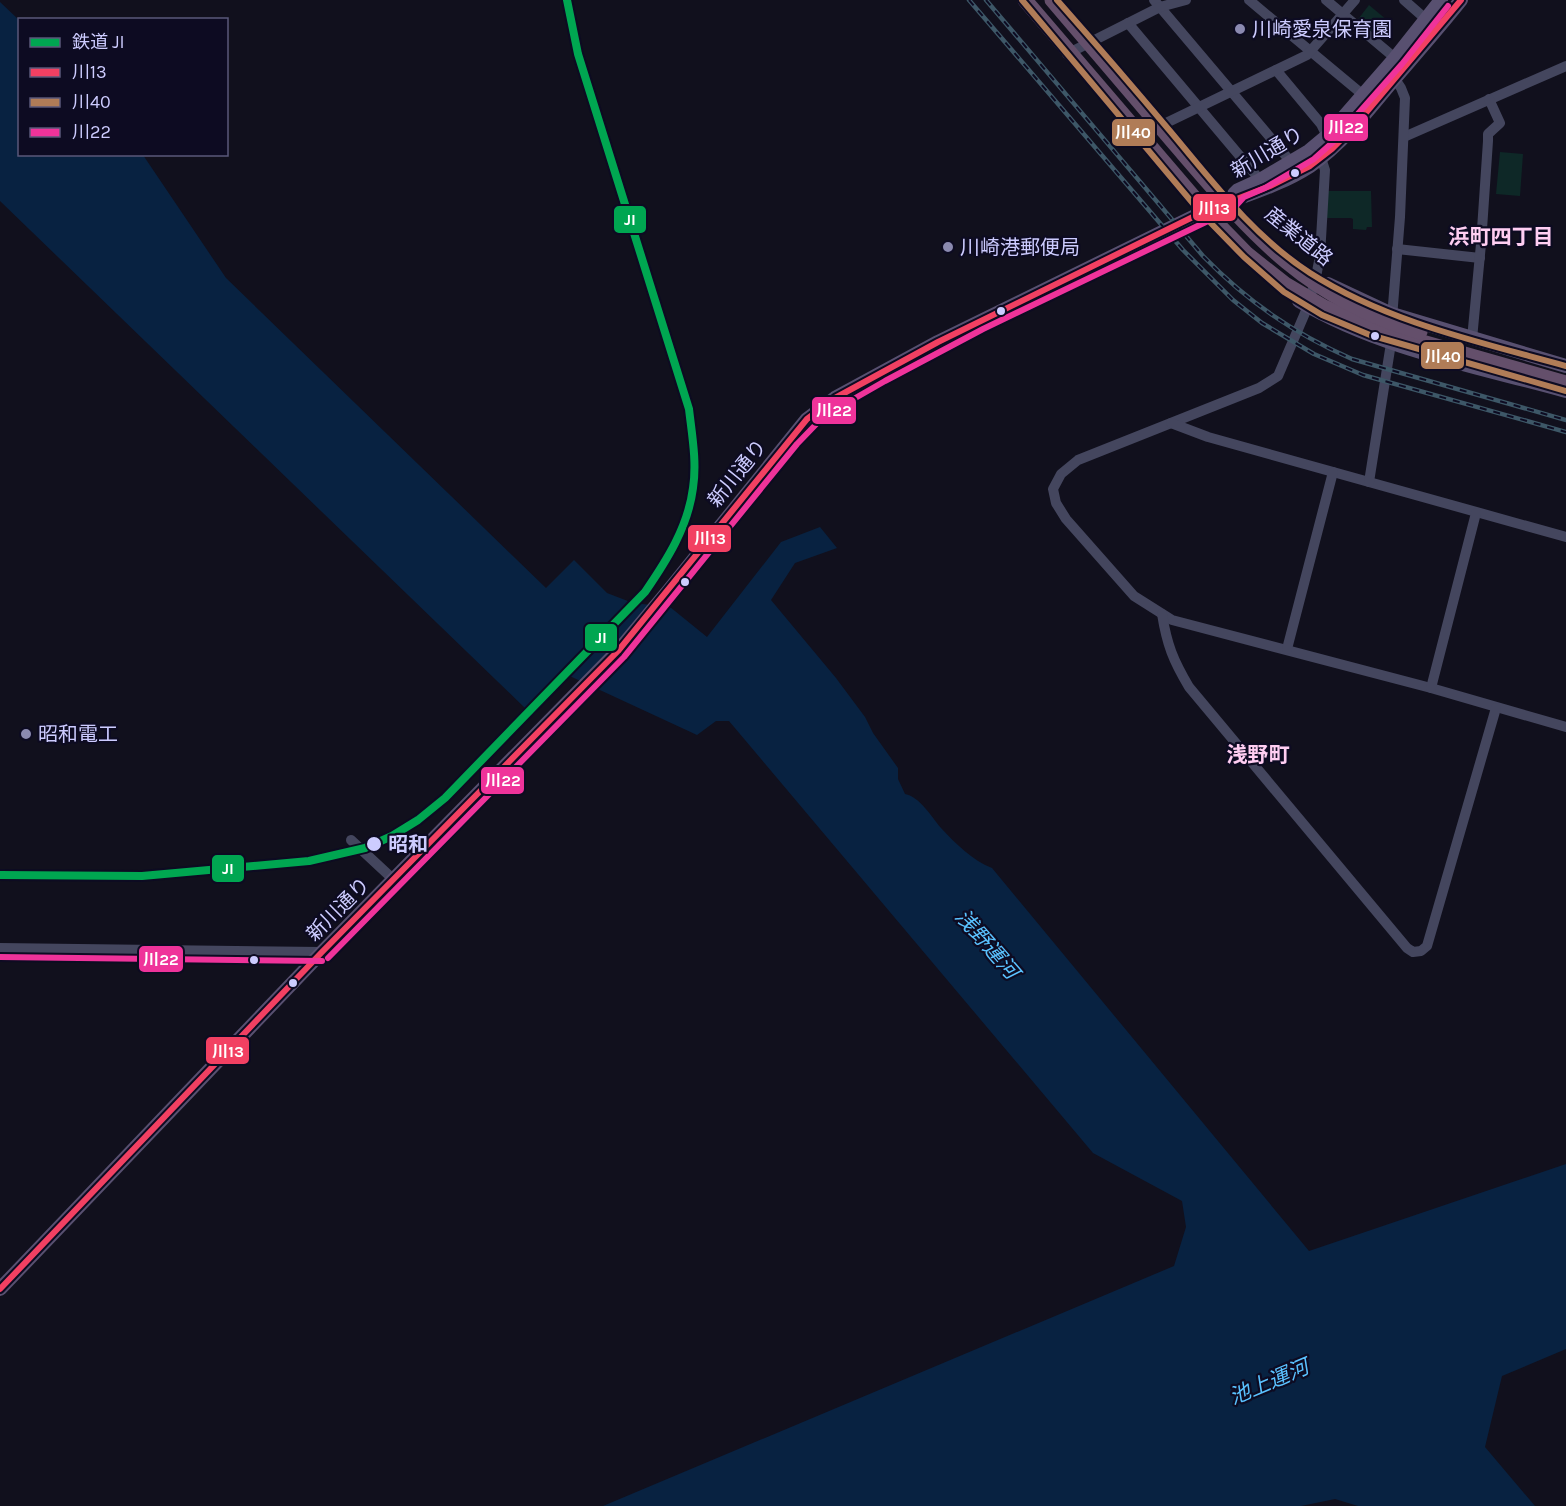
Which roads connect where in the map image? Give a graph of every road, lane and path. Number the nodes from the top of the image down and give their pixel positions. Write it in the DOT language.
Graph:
graph roads {
  1 [pos="1023,0"];
  2 [pos="1035,0"];
  3 [pos="1041,0"];
  4 [pos="1052,0"];
  5 [pos="1057,0"];
  6 [pos="1186,0"];
  7 [pos="1249,0"];
  8 [pos="1326,0"];
  9 [pos="1355,0"];
  10 [pos="1441,0"];
  11 [pos="1461,0"];
  12 [pos="1410,2"];
  13 [pos="1157,3"];
  14 [pos="1343,15"];
  15 [pos="1426,19"];
  16 [pos="1128,23"];
  17 [pos="1437,29"];
  18 [pos="1092,41"];
  19 [pos="1311,52"];
  20 [pos="1067,54"];
  21 [pos="1395,58"];
  22 [pos="1566,66"];
  23 [pos="1276,70"];
  24 [pos="1395,79"];
  25 [pos="1231,91"];
  26 [pos="1362,94"];
  27 [pos="1489,99"];
  28 [pos="1201,107"];
  29 [pos="1164,124"];
  30 [pos="1328,136"];
  31 [pos="1404,137"];
  32 [pos="1321,158"];
  33 [pos="1291,162"];
  34 [pos="1197,169"];
  35 [pos="1176,177"];
  36 [pos="1260,180"];
  37 [pos="1229,201"];
  38 [pos="1201,213"];
  39 [pos="1397,249"];
  40 [pos="1480,258"];
  41 [pos="1316,277"];
  42 [pos="1308,306"];
  43 [pos="1392,314"];
  44 [pos="1472,339"];
  45 [pos="1392,343"];
  46 [pos="1566,366"];
  47 [pos="1566,373"];
  48 [pos="1566,383"];
  49 [pos="1566,391"];
  50 [pos="1171,423"];
  51 [pos="1333,472"];
  52 [pos="1369,482"];
  53 [pos="1476,513"];
  54 [pos="1566,537"];
  55 [pos="1162,614"];
  56 [pos="1287,649"];
  57 [pos="1431,688"];
  58 [pos="1496,708"];
  59 [pos="1566,727"];
  60 [pos="351,840"];
  61 [pos="394,880"];
  62 [pos="0,948"];
  63 [pos="322,952"];
  64 [pos="0,1289"];
  1 -- 20 [label="main road"];
  1 -- 35 [label="highway, bridge"];
  2 -- 35 [label="highway, bridge"];
  3 -- 34 [label="highway, bridge"];
  4 -- 34 [label="highway, bridge"];
  5 -- 18 [label="main road, 産業道路"];
  6 -- 13 [label="street"];
  7 -- 19 [label="street"];
  8 -- 14 [label="street"];
  9 -- 14 [label="street"];
  10 -- 15 [label="main road, 新川通り"];
  11 -- 17 [label="main road, 新川通り"];
  12 -- 15 [label="street"];
  13 -- 16 [label="street"];
  13 -- 25 [label="street"];
  14 -- 19 [label="street"];
  14 -- 21 [label="street"];
  15 -- 17 [label="street"];
  15 -- 21 [label="main road, 新川通り"];
  16 -- 18 [label="street"];
  16 -- 28 [label="street"];
  17 -- 24 [label="main road, 新川通り"];
  18 -- 20 [label="street"];
  18 -- 29 [label="main road, 産業道路"];
  19 -- 23 [label="street"];
  19 -- 26 [label="street"];
  20 -- 38 [label="main road"];
  21 -- 26 [label="main road, 新川通り"];
  22 -- 27 [label="street"];
  23 -- 25 [label="street"];
  23 -- 30 [label="street"];
  24 -- 31 [label="street"];
  24 -- 32 [label="main road, 新川通り"];
  25 -- 28 [label="street"];
  25 -- 33 [label="street"];
  26 -- 30 [label="main road, 新川通り"];
  27 -- 31 [label="street"];
  27 -- 40 [label="street"];
  28 -- 29 [label="street"];
  28 -- 36 [label="street"];
  29 -- 37 [label="main road, 産業道路"];
  30 -- 33 [label="main road, 新川通り"];
  31 -- 39 [label="street"];
  32 -- 37 [label="main road, 新川通り"];
  32 -- 41 [label="street"];
  33 -- 36 [label="main road, 新川通り"];
  34 -- 47 [label="highway, bridge"];
  35 -- 48 [label="highway, bridge"];
  36 -- 37 [label="main road, 新川通り"];
  37 -- 38 [label="main road, 新川通り"];
  37 -- 41 [label="main road, 産業道路"];
  38 -- 42 [label="main road"];
  38 -- 61 [label="main road, 新川通り"];
  39 -- 40 [label="street"];
  39 -- 43 [label="street"];
  40 -- 44 [label="street"];
  41 -- 42 [label="street"];
  41 -- 43 [label="main road, 産業道路"];
  42 -- 45 [label="main road"];
  42 -- 50 [label="street"];
  43 -- 44 [label="main road, 産業道路"];
  43 -- 45 [label="street"];
  44 -- 46 [label="main road, 産業道路"];
  45 -- 49 [label="main road"];
  45 -- 52 [label="street"];
  50 -- 51 [label="street"];
  50 -- 55 [label="street"];
  51 -- 52 [label="street"];
  51 -- 56 [label="street"];
  52 -- 53 [label="street"];
  53 -- 54 [label="street"];
  53 -- 57 [label="street"];
  55 -- 56 [label="street"];
  55 -- 58 [label="street"];
  56 -- 57 [label="street"];
  57 -- 58 [label="street"];
  58 -- 59 [label="street"];
  60 -- 61 [label="street"];
  61 -- 63 [label="main road, 新川通り"];
  62 -- 63 [label="street"];
  63 -- 64 [label="main road, 新川通り"];
}
